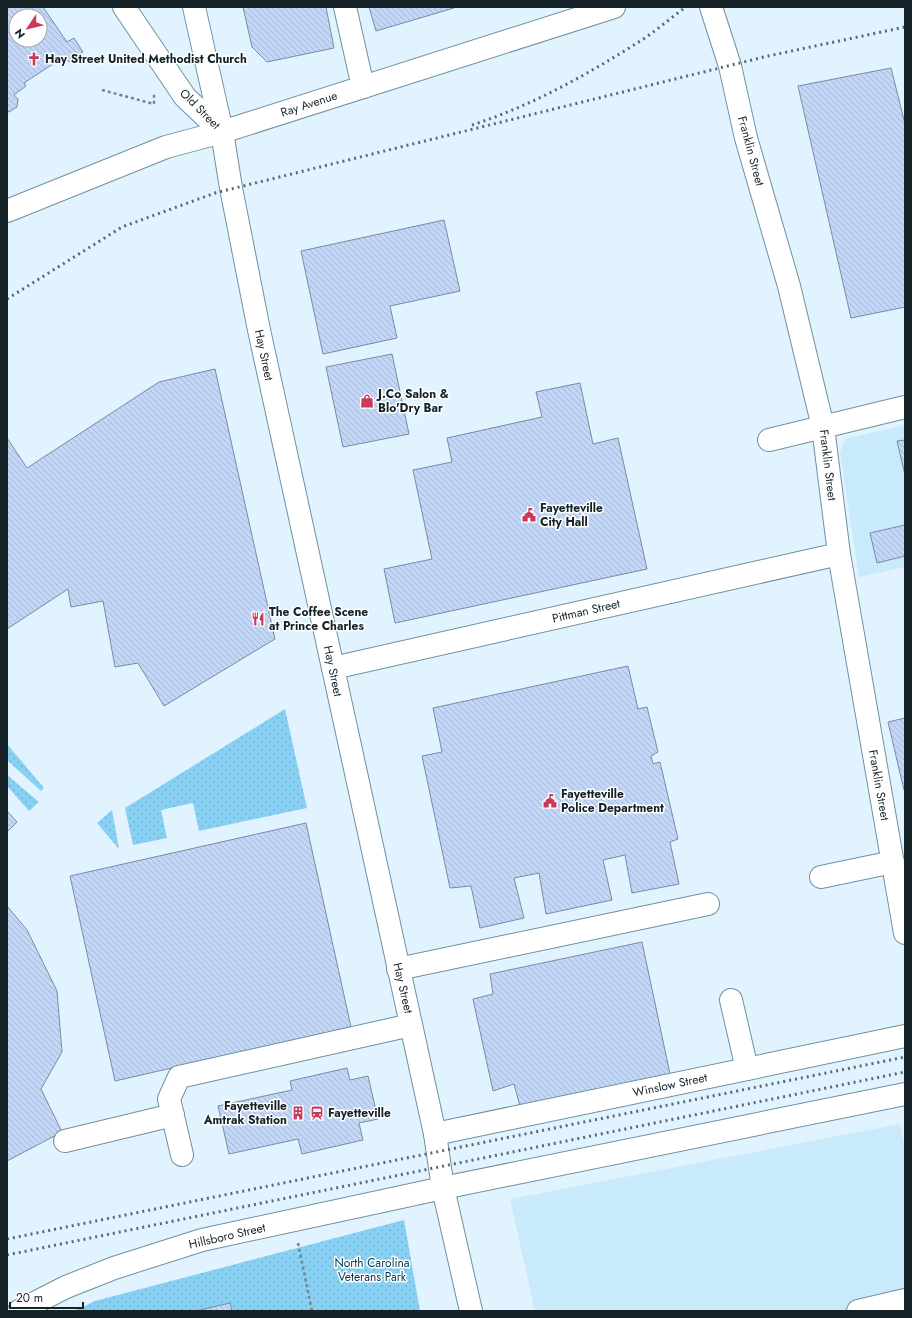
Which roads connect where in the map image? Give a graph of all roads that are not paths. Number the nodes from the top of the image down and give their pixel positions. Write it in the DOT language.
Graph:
graph roads {
  1 [pos="124,7"];
  2 [pos="194,7"];
  3 [pos="345,7"];
  4 [pos="614,7"];
  5 [pos="711,7"];
  6 [pos="363,87"];
  7 [pos="222,132"];
  8 [pos="7,211"];
  9 [pos="905,407"];
  10 [pos="823,427"];
  11 [pos="769,440"];
  12 [pos="839,554"];
  13 [pos="333,668"];
  14 [pos="893,862"];
  15 [pos="821,877"];
  16 [pos="708,904"];
  17 [pos="905,933"];
  18 [pos="398,969"];
  19 [pos="731,1000"];
  20 [pos="411,1025"];
  21 [pos="905,1036"];
  22 [pos="747,1069"];
  23 [pos="905,1094"];
  24 [pos="173,1115"];
  25 [pos="435,1134"];
  26 [pos="65,1141"];
  27 [pos="182,1155"];
  28 [pos="443,1188"];
  29 [pos="905,1300"];
  30 [pos="19,1311"];
  31 [pos="471,1311"];
  32 [pos="858,1311"];
  1 -- 7 [label="street, Old Street"];
  2 -- 7 [label="street, Hay Street"];
  3 -- 6 [label="street"];
  4 -- 6 [label="street, Ray Avenue"];
  5 -- 10 [label="street, Franklin Street"];
  6 -- 7 [label="street, Ray Avenue"];
  7 -- 8 [label="street, Ray Avenue"];
  7 -- 13 [label="street, Hay Street"];
  9 -- 10 [label="street"];
  10 -- 11 [label="street"];
  10 -- 12 [label="street, Franklin Street"];
  12 -- 13 [label="street, Pittman Street"];
  12 -- 14 [label="street, Franklin Street"];
  13 -- 18 [label="street, Hay Street"];
  14 -- 15 [label="street"];
  14 -- 17 [label="street, Franklin Street"];
  16 -- 18 [label="street"];
  18 -- 20 [label="street, Hay Street"];
  19 -- 22 [label="street"];
  20 -- 24 [label="street"];
  20 -- 25 [label="street, Hay Street"];
  21 -- 22 [label="street, Winslow Street"];
  22 -- 25 [label="street, Winslow Street"];
  23 -- 28 [label="street"];
  24 -- 26 [label="street"];
  24 -- 27 [label="street"];
  25 -- 28 [label="street, Hay Street"];
  28 -- 30 [label="street, Hillsboro Street"];
  28 -- 31 [label="street, Hay Street"];
  29 -- 32 [label="street"];
}
